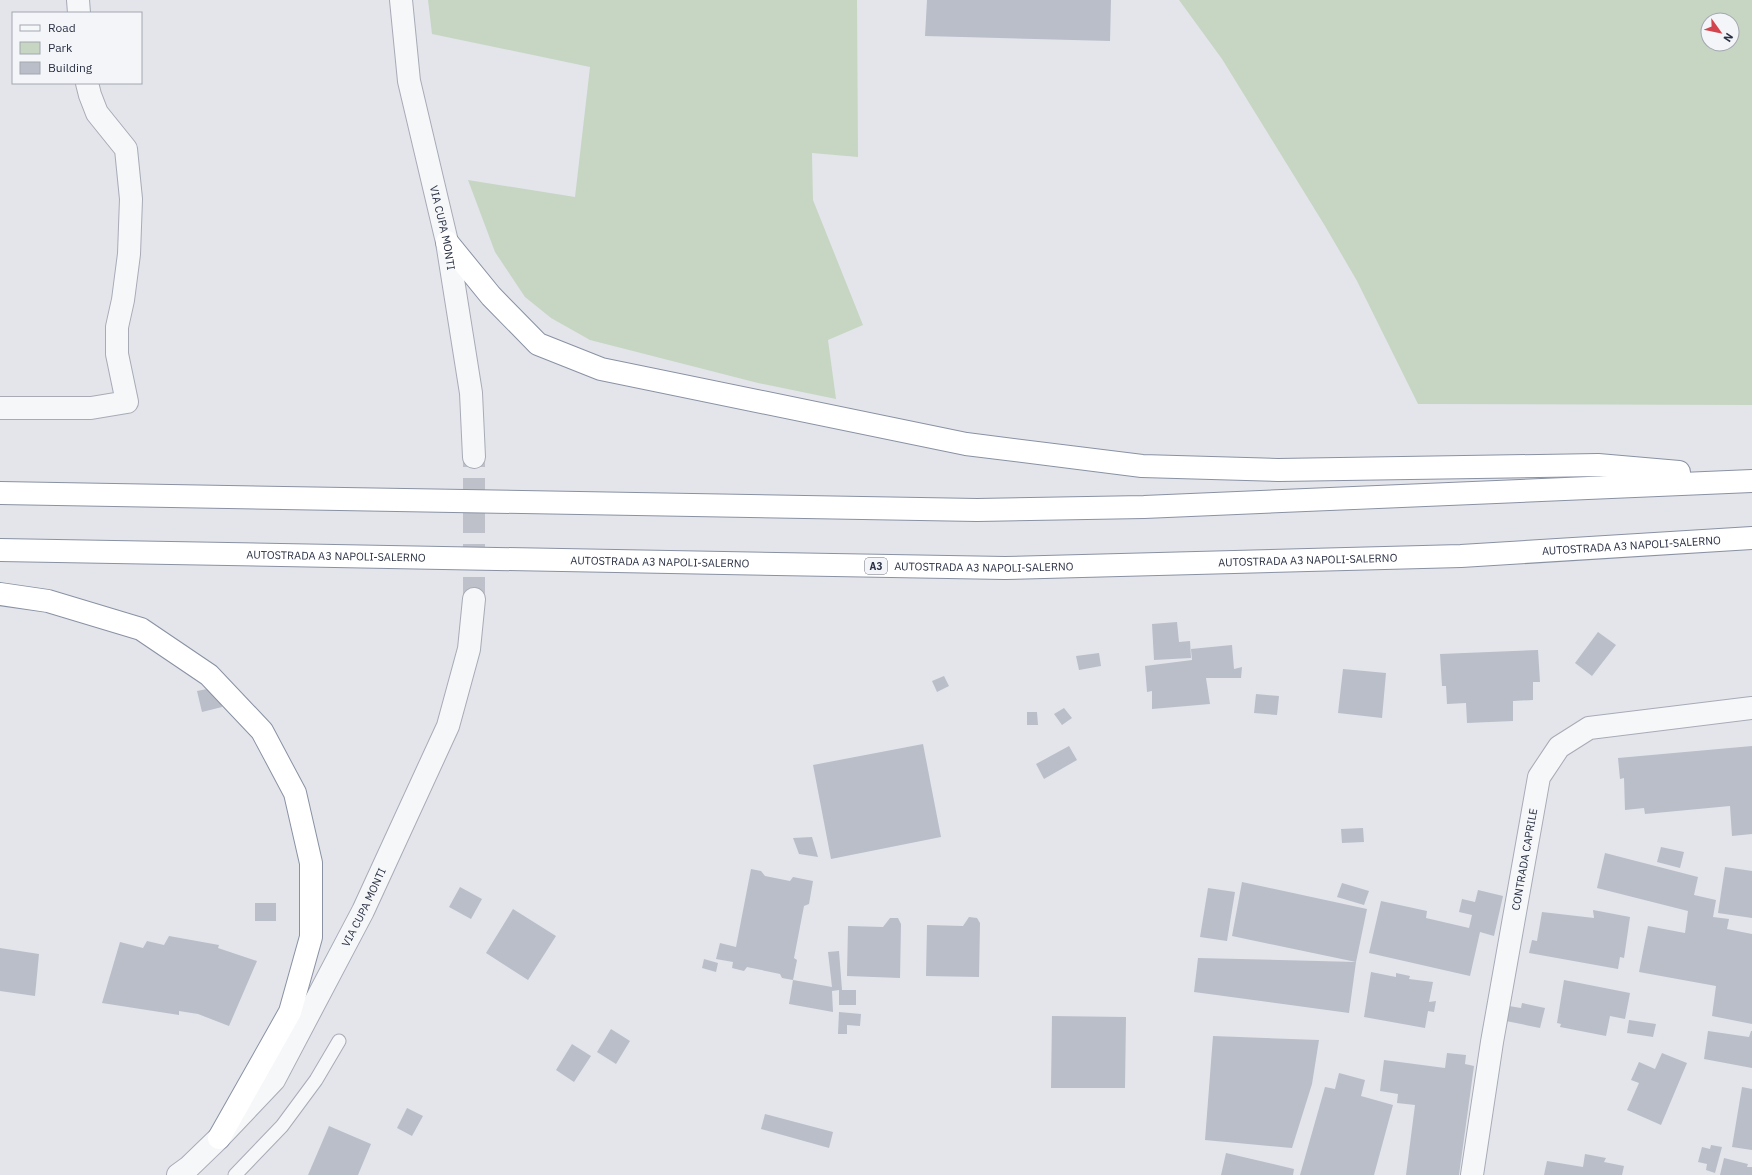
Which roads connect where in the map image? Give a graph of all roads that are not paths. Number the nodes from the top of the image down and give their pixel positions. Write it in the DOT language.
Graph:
graph roads {
  1 [pos="78,0"];
  2 [pos="401,0"];
  3 [pos="78,12"];
  4 [pos="87,84"];
  5 [pos="447,242"];
  6 [pos="0,408"];
  7 [pos="474,456"];
  8 [pos="1752,480"];
  9 [pos="0,493"];
  10 [pos="1752,538"];
  11 [pos="0,550"];
  12 [pos="0,594"];
  13 [pos="474,599"];
  14 [pos="1752,708"];
  15 [pos="339,1041"];
  16 [pos="219,1138"];
  17 [pos="178,1175"];
  18 [pos="235,1175"];
  19 [pos="1472,1175"];
  1 -- 3 [label="street"];
  2 -- 5 [label="street, VIA CUPA MONTI"];
  4 -- 6 [label="street"];
  5 -- 7 [label="street, VIA CUPA MONTI"];
  5 -- 8 [label="highway"];
  8 -- 9 [label="highway"];
  10 -- 11 [label="highway, AUTOSTRADA A3 NAPOLI-SALERNO / A3"];
  12 -- 16 [label="highway"];
  13 -- 16 [label="street, VIA CUPA MONTI"];
  14 -- 19 [label="street, CONTRADA CAPRILE"];
  15 -- 18 [label="lane"];
  16 -- 17 [label="street, VIA CUPA MONTI"];
}
